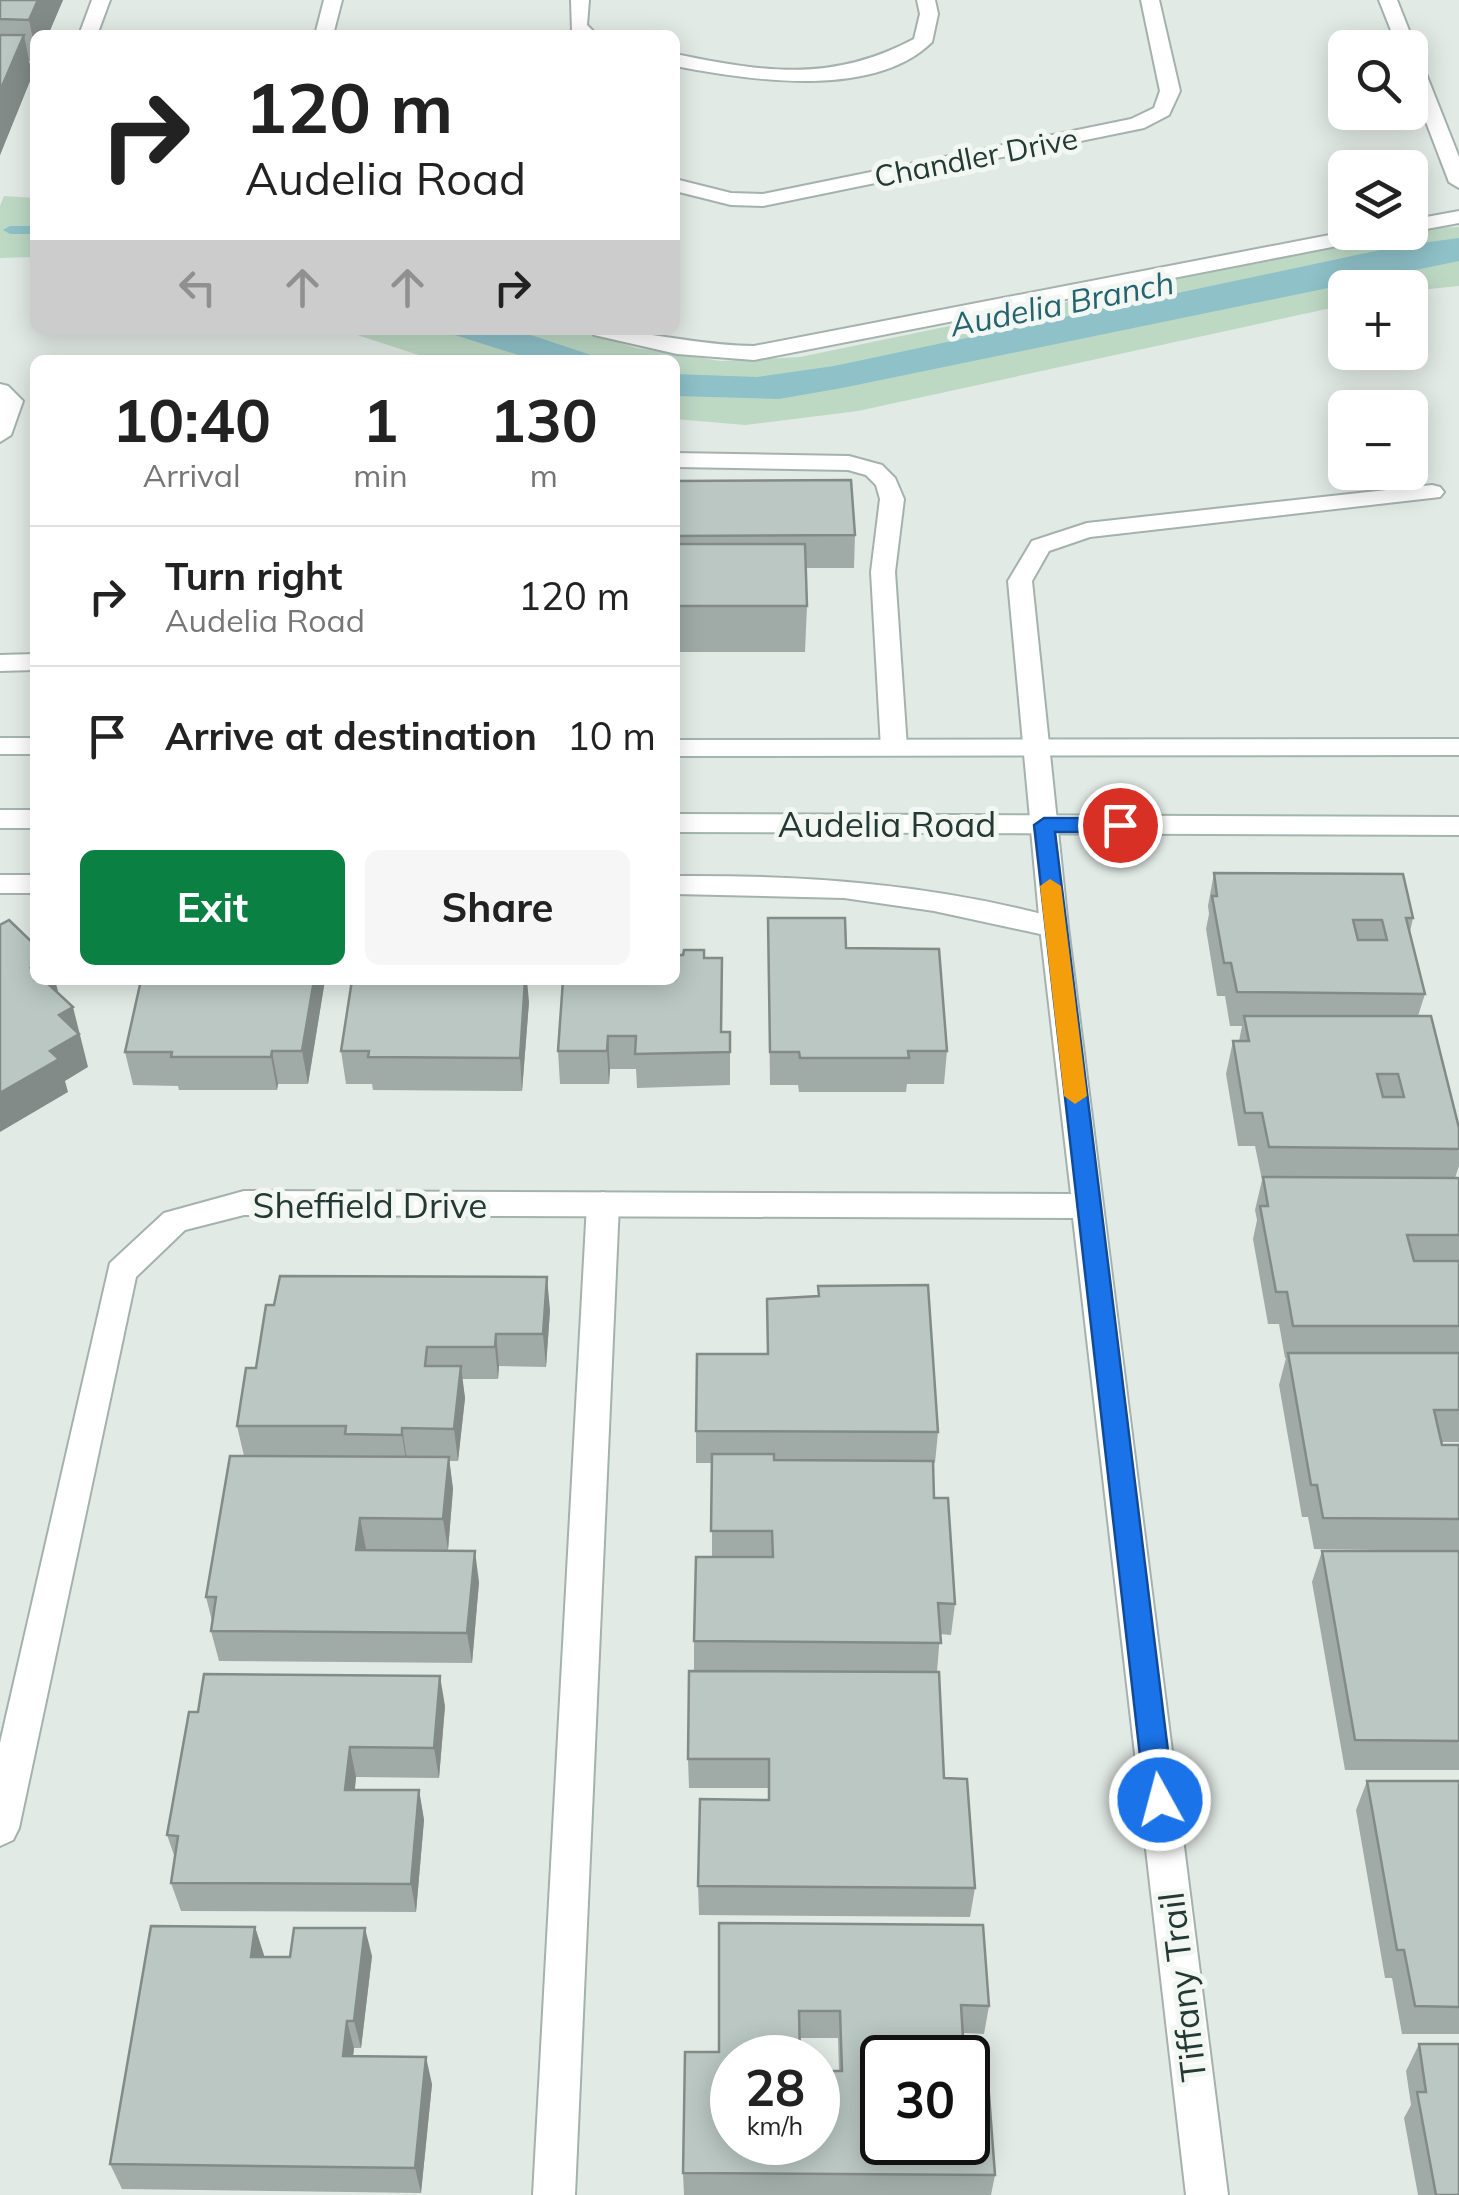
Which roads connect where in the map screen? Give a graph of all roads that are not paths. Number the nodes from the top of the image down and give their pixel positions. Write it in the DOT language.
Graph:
graph roads {
  1 [pos="102,0"];
  2 [pos="334,0"];
  3 [pos="580,0"];
  4 [pos="926,0"];
  5 [pos="1150,0"];
  6 [pos="1388,0"];
  7 [pos="90,30"];
  8 [pos="325,30"];
  9 [pos="582,30"];
  10 [pos="1400,30"];
  11 [pos="680,61"];
  12 [pos="1428,102"];
  13 [pos="1459,182"];
  14 [pos="680,186"];
  15 [pos="1459,217"];
  16 [pos="1428,223"];
  17 [pos="1328,242"];
  18 [pos="618,335"];
  19 [pos="0,392"];
  20 [pos="0,435"];
  21 [pos="680,460"];
  22 [pos="1432,492"];
  23 [pos="0,662"];
  24 [pos="30,662"];
  25 [pos="0,746"];
  26 [pos="30,746"];
  27 [pos="1459,747"];
  28 [pos="680,748"];
  29 [pos="894,748"];
  30 [pos="1036,748"];
  31 [pos="0,820"];
  32 [pos="30,820"];
  33 [pos="680,823"];
  34 [pos="1044,825"];
  35 [pos="1459,826"];
  36 [pos="0,884"];
  37 [pos="30,884"];
  38 [pos="680,885"];
  39 [pos="1054,927"];
  40 [pos="602,1204"];
  41 [pos="1089,1206"];
  42 [pos="0,1828"];
  43 [pos="554,2195"];
  44 [pos="1207,2195"];
  1 -- 7 [label="street"];
  2 -- 8 [label="street"];
  3 -- 9 [label="street"];
  4 -- 11 [label="street"];
  5 -- 14 [label="street, Chandler Drive"];
  6 -- 10 [label="street"];
  12 -- 13 [label="street"];
  15 -- 16 [label="street"];
  17 -- 18 [label="street"];
  19 -- 20 [label="street"];
  21 -- 29 [label="street"];
  22 -- 30 [label="street, Tiffany Trail"];
  23 -- 24 [label="street"];
  25 -- 26 [label="street"];
  27 -- 30 [label="street"];
  28 -- 29 [label="street"];
  29 -- 30 [label="street"];
  30 -- 34 [label="street, Tiffany Trail"];
  31 -- 32 [label="street"];
  33 -- 34 [label="street, Audelia Road"];
  34 -- 35 [label="street, Audelia Road"];
  34 -- 39 [label="street, Tiffany Trail"];
  36 -- 37 [label="street"];
  38 -- 39 [label="street"];
  39 -- 41 [label="street, Tiffany Trail"];
  40 -- 41 [label="street, Sheffield Drive"];
  40 -- 42 [label="street, Sheffield Drive"];
  40 -- 43 [label="street"];
  41 -- 44 [label="street, Tiffany Trail"];
}
